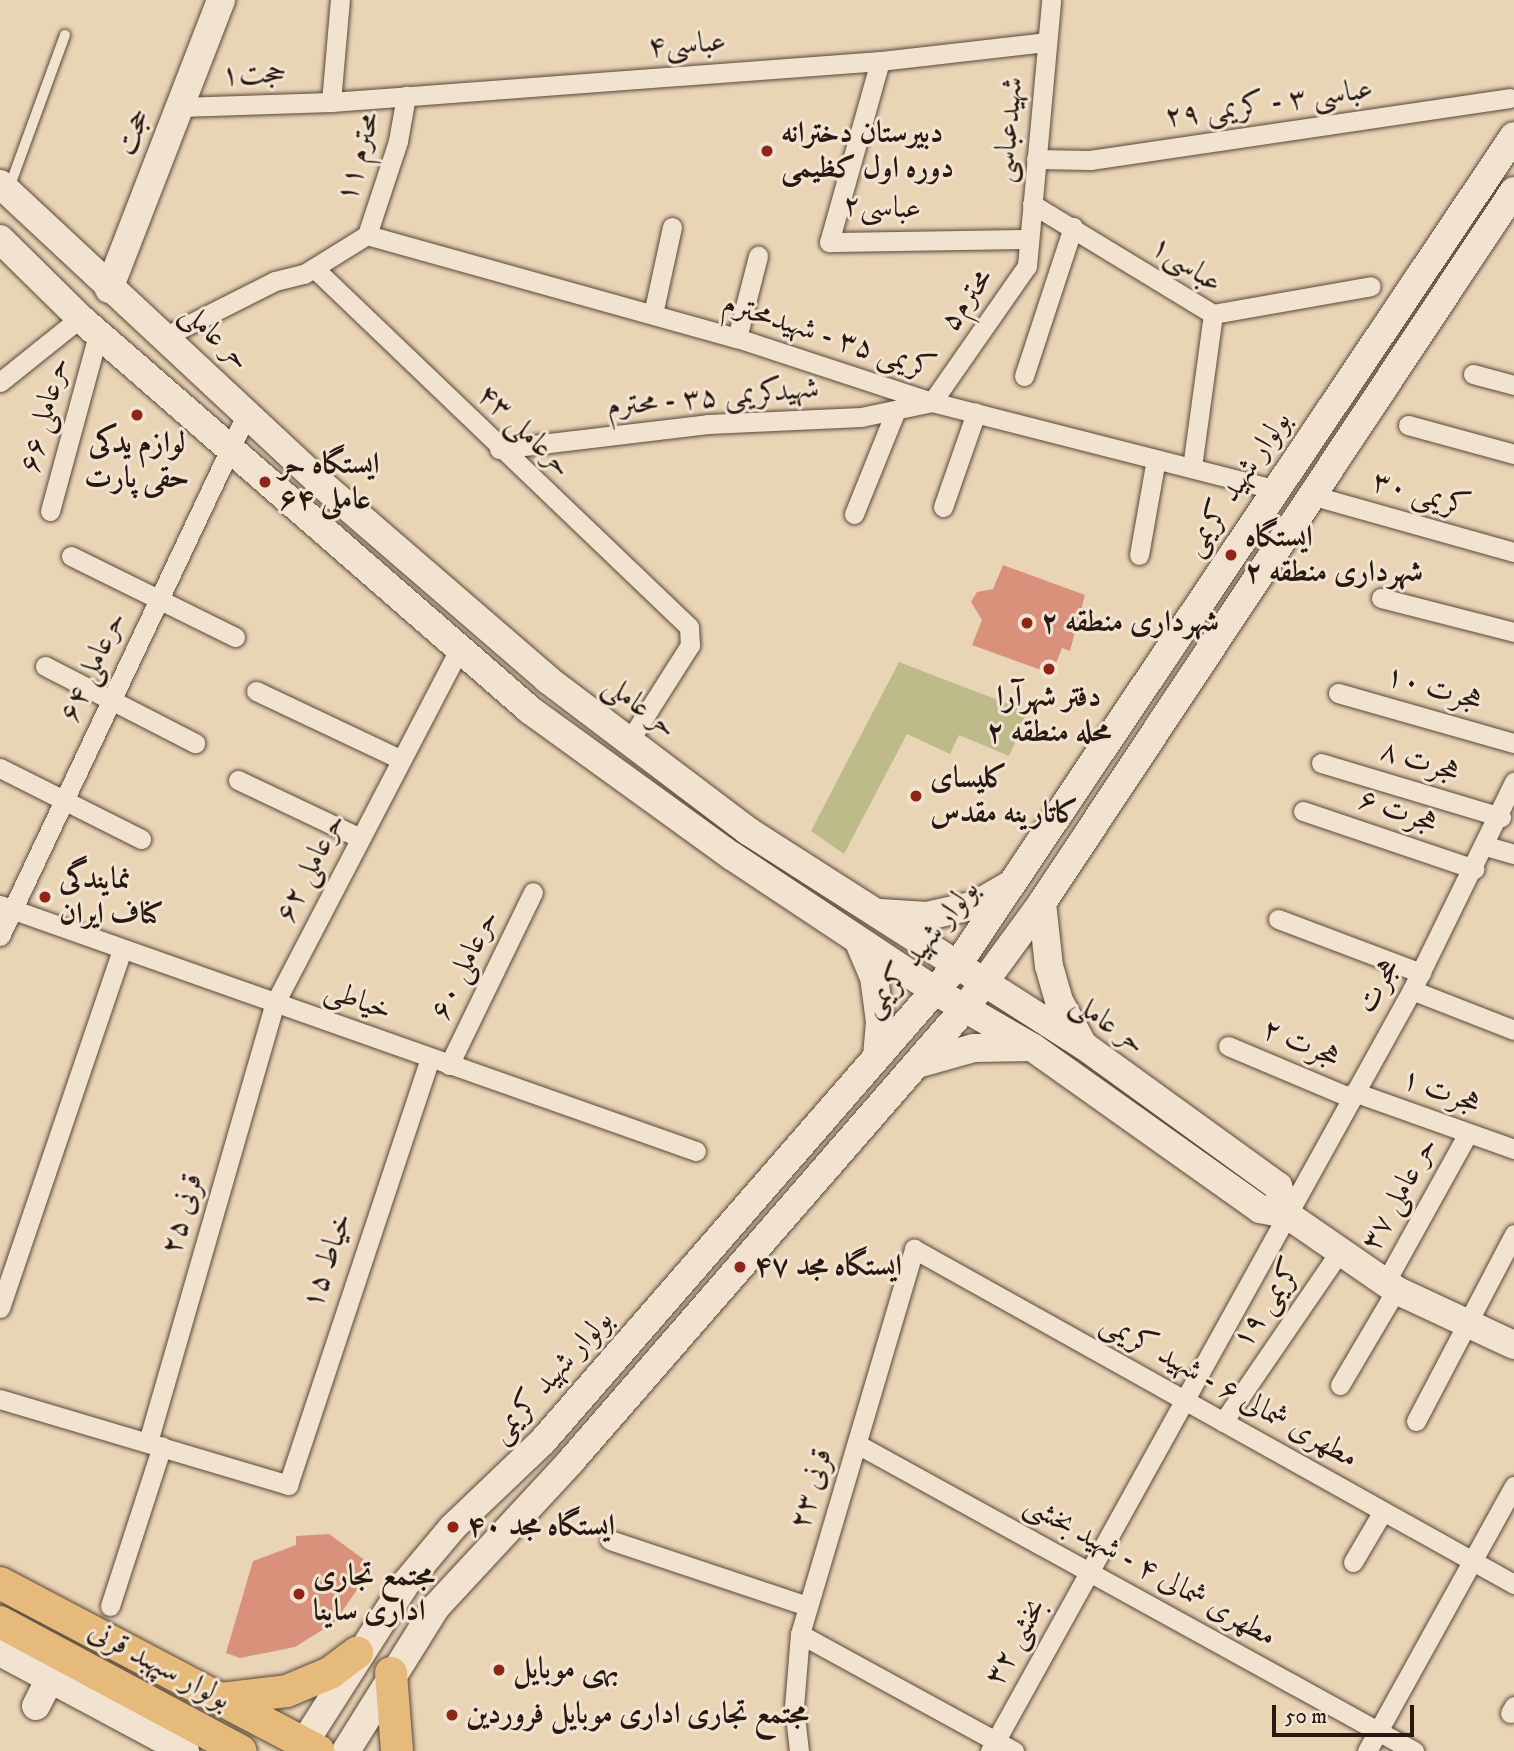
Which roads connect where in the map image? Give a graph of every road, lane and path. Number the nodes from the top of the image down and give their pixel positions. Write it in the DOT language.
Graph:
graph roads {
  1 [pos="221,0"];
  2 [pos="340,0"];
  3 [pos="1052,0"];
  4 [pos="65,35"];
  5 [pos="1047,42"];
  6 [pos="880,61"];
  7 [pos="406,96"];
  8 [pos="1509,98"];
  9 [pos="331,102"];
  10 [pos="180,107"];
  11 [pos="1514,136"];
  12 [pos="1036,159"];
  13 [pos="4,188"];
  14 [pos="1514,191"];
  15 [pos="1032,204"];
  16 [pos="672,227"];
  17 [pos="1073,227"];
  18 [pos="367,235"];
  19 [pos="1445,237"];
  20 [pos="0,239"];
  21 [pos="1029,239"];
  22 [pos="1469,253"];
  23 [pos="758,256"];
  24 [pos="1027,266"];
  25 [pos="314,268"];
  26 [pos="1371,286"];
  27 [pos="109,289"];
  28 [pos="653,314"];
  29 [pos="1213,314"];
  30 [pos="89,326"];
  31 [pos="166,336"];
  32 [pos="737,338"];
  33 [pos="1473,374"];
  34 [pos="3,375"];
  35 [pos="1024,376"];
  36 [pos="1514,385"];
  37 [pos="932,402"];
  38 [pos="896,410"];
  39 [pos="247,412"];
  40 [pos="976,413"];
  41 [pos="1409,425"];
  42 [pos="228,449"];
  43 [pos="499,449"];
  44 [pos="1514,454"];
  45 [pos="1156,459"];
  46 [pos="1192,468"];
  47 [pos="1274,489"];
  48 [pos="1311,495"];
  49 [pos="943,507"];
  50 [pos="50,511"];
  51 [pos="855,514"];
  52 [pos="1514,552"];
  53 [pos="1139,555"];
  54 [pos="71,556"];
  55 [pos="1381,598"];
  56 [pos="158,599"];
  57 [pos="1514,632"];
  58 [pos="235,637"];
  59 [pos="459,650"];
  60 [pos="45,666"];
  61 [pos="256,691"];
  62 [pos="1338,693"];
  63 [pos="111,699"];
  64 [pos="629,741"];
  65 [pos="195,743"];
  66 [pos="1514,743"];
  67 [pos="400,759"];
  68 [pos="1321,763"];
  69 [pos="0,768"];
  70 [pos="238,779"];
  71 [pos="1514,782"];
  72 [pos="64,800"];
  73 [pos="1303,811"];
  74 [pos="1501,817"];
  75 [pos="360,838"];
  76 [pos="141,839"];
  77 [pos="1486,846"];
  78 [pos="1514,855"];
  79 [pos="1475,869"];
  80 [pos="1017,881"];
  81 [pos="533,892"];
  82 [pos="1042,903"];
  83 [pos="6,907"];
  84 [pos="877,913"];
  85 [pos="1278,919"];
  86 [pos="0,936"];
  87 [pos="859,942"];
  88 [pos="122,949"];
  89 [pos="958,964"];
  90 [pos="1416,981"];
  91 [pos="985,982"];
  92 [pos="935,992"];
  93 [pos="275,1003"];
  94 [pos="966,1007"];
  95 [pos="1514,1030"];
  96 [pos="1083,1045"];
  97 [pos="1228,1046"];
  98 [pos="1032,1047"];
  99 [pos="877,1057"];
  100 [pos="430,1058"];
  101 [pos="917,1064"];
  102 [pos="449,1065"];
  103 [pos="1352,1095"];
  104 [pos="1468,1133"];
  105 [pos="1511,1148"];
  106 [pos="696,1151"];
  107 [pos="1286,1214"];
  108 [pos="1514,1234"];
  109 [pos="914,1249"];
  110 [pos="1338,1254"];
  111 [pos="1390,1286"];
  112 [pos="0,1308"];
  113 [pos="1468,1324"];
  114 [pos="1514,1345"];
  115 [pos="1340,1385"];
  116 [pos="0,1399"];
  117 [pos="1183,1399"];
  118 [pos="1416,1421"];
  119 [pos="1223,1422"];
  120 [pos="155,1444"];
  121 [pos="857,1444"];
  122 [pos="1514,1486"];
  123 [pos="1383,1511"];
  124 [pos="610,1540"];
  125 [pos="1472,1561"];
  126 [pos="1353,1562"];
  127 [pos="1089,1572"];
  128 [pos="0,1583"];
  129 [pos="1514,1584"];
  130 [pos="807,1605"];
  131 [pos="110,1606"];
  132 [pos="0,1622"];
  133 [pos="800,1633"];
  134 [pos="0,1652"];
  135 [pos="357,1653"];
  136 [pos="391,1673"];
  137 [pos="50,1679"];
  138 [pos="221,1699"];
  139 [pos="36,1706"];
  140 [pos="1378,1731"];
  141 [pos="993,1746"];
  142 [pos="306,1748"];
  143 [pos="186,1751"];
  144 [pos="241,1751"];
  145 [pos="345,1751"];
  146 [pos="397,1751"];
  147 [pos="799,1751"];
  148 [pos="1014,1751"];
  149 [pos="1367,1751"];
  150 [pos="1414,1751"];
  1 -- 10 [label="main road, حجت"];
  2 -- 9 [label="street"];
  3 -- 5 [label="street, شهیدعباسی"];
  4 -- 13 [label="lane"];
  5 -- 6 [label="street, عباسی۴"];
  5 -- 12 [label="street, شهیدعباسی"];
  6 -- 7 [label="street, عباسی۴"];
  6 -- 21 [label="street, عباسی۲"];
  7 -- 9 [label="street, عباسی۴"];
  7 -- 18 [label="street, محترم ۱۱"];
  8 -- 12 [label="street, عباسی ۳ - کریمی ۲۹"];
  9 -- 10 [label="street, حجت۱"];
  10 -- 27 [label="main road, حجت"];
  11 -- 19 [label="main road, بولوار شهید کریمی"];
  12 -- 15 [label="street, شهیدعباسی"];
  13 -- 27 [label="main road, حر عاملی"];
  14 -- 22 [label="main road"];
  15 -- 17 [label="street, عباسی۱"];
  15 -- 21 [label="street, شهیدعباسی"];
  16 -- 28 [label="street"];
  17 -- 29 [label="street, عباسی۱"];
  17 -- 35 [label="street"];
  18 -- 25 [label="street"];
  18 -- 28 [label="street, کریمی ۳۵ - شهیدمحترم"];
  19 -- 22 [label="main road"];
  19 -- 47 [label="main road, بولوار شهید کریمی"];
  20 -- 30 [label="main road, حر عاملی"];
  21 -- 24 [label="street, شهیدعباسی"];
  22 -- 48 [label="main road"];
  23 -- 32 [label="street"];
  24 -- 37 [label="street, محترم۵"];
  25 -- 31 [label="street"];
  25 -- 43 [label="street, حرعاملی ۴۳"];
  26 -- 29 [label="street"];
  27 -- 31 [label="main road, حر عاملی"];
  28 -- 32 [label="street, کریمی ۳۵ - شهیدمحترم"];
  29 -- 46 [label="street, عباسی۱"];
  30 -- 34 [label="street"];
  30 -- 42 [label="main road, حر عاملی"];
  30 -- 50 [label="street, حرعاملی ۶۶"];
  31 -- 39 [label="main road, حر عاملی"];
  32 -- 37 [label="street, کریمی ۳۵ - شهیدمحترم"];
  33 -- 36 [label="street"];
  37 -- 38 [label="street, شهیدکریمی ۳۵ - محترم"];
  37 -- 40 [label="street, کریمی ۳۵ - شهیدمحترم"];
  38 -- 43 [label="street, شهیدکریمی ۳۵ - محترم"];
  38 -- 51 [label="street"];
  39 -- 42 [label="street, حرعاملی ۶۴"];
  39 -- 64 [label="main road, حر عاملی"];
  40 -- 45 [label="street, کریمی ۳۵ - شهیدمحترم"];
  40 -- 49 [label="street"];
  41 -- 44 [label="street"];
  42 -- 56 [label="street, حرعاملی ۶۴"];
  42 -- 59 [label="main road, حر عاملی"];
  43 -- 64 [label="street, حرعاملی ۴۳"];
  45 -- 46 [label="street, کریمی ۳۵ - شهیدمحترم"];
  45 -- 53 [label="street"];
  46 -- 47 [label="street, کریمی ۳۵ - شهیدمحترم"];
  47 -- 80 [label="main road, بولوار شهید کریمی"];
  48 -- 52 [label="street, کریمی ۳۰"];
  48 -- 82 [label="main road"];
  54 -- 56 [label="street"];
  55 -- 57 [label="street"];
  56 -- 58 [label="street"];
  56 -- 63 [label="street, حرعاملی ۶۴"];
  59 -- 67 [label="street, حرعاملی ۶۲"];
  59 -- 87 [label="main road, حر عاملی"];
  60 -- 63 [label="street"];
  61 -- 67 [label="street"];
  62 -- 66 [label="street, هجرت ۱۰"];
  63 -- 65 [label="street"];
  63 -- 72 [label="street, حرعاملی ۶۴"];
  64 -- 84 [label="main road, حر عاملی"];
  67 -- 75 [label="street, حرعاملی ۶۲"];
  68 -- 74 [label="street, هجرت ۸"];
  69 -- 72 [label="street"];
  70 -- 75 [label="street"];
  71 -- 74 [label="street, هجرت"];
  72 -- 76 [label="street"];
  72 -- 83 [label="street, حرعاملی ۶۴"];
  73 -- 79 [label="street, هجرت ۶"];
  74 -- 77 [label="street, هجرت"];
  75 -- 93 [label="street, حرعاملی ۶۲"];
  77 -- 78 [label="street"];
  77 -- 79 [label="street, هجرت"];
  79 -- 90 [label="street, هجرت"];
  80 -- 84 [label="main road"];
  80 -- 89 [label="main road, بولوار شهید کریمی"];
  81 -- 102 [label="street, حرعاملی ۶۰"];
  82 -- 91 [label="main road"];
  82 -- 96 [label="main road"];
  83 -- 86 [label="street, حرعاملی ۶۴"];
  83 -- 88 [label="street, خیاطی"];
  84 -- 89 [label="main road, حر عاملی"];
  85 -- 90 [label="street"];
  87 -- 92 [label="main road, حر عاملی"];
  87 -- 99 [label="main road"];
  88 -- 93 [label="street, خیاطی"];
  88 -- 112 [label="street"];
  89 -- 91 [label="main road, حر عاملی"];
  89 -- 92 [label="main road, بولوار شهید کریمی"];
  90 -- 95 [label="street"];
  90 -- 103 [label="street, هجرت"];
  91 -- 94 [label="main road"];
  91 -- 96 [label="main road, حر عاملی"];
  92 -- 94 [label="main road, حر عاملی"];
  92 -- 99 [label="main road, بولوار شهید کریمی"];
  93 -- 100 [label="street, خیاطی"];
  93 -- 120 [label="street, قرنی ۲۵"];
  94 -- 98 [label="main road, حر عاملی"];
  94 -- 101 [label="main road"];
  96 -- 107 [label="main road, حر عاملی"];
  97 -- 103 [label="street, هجرت ۲"];
  98 -- 101 [label="main road"];
  98 -- 107 [label="main road, حر عاملی"];
  99 -- 135 [label="main road, بولوار شهید کریمی"];
  100 -- 102 [label="street, خیاطی"];
  100 -- 120 [label="street, خیاط ۱۵"];
  101 -- 136 [label="main road"];
  102 -- 106 [label="street, خیاطی"];
  103 -- 104 [label="street, هجرت ۱"];
  103 -- 107 [label="street, هجرت"];
  104 -- 105 [label="street, هجرت ۱"];
  104 -- 111 [label="street, حر عاملی ۳۷"];
  107 -- 110 [label="main road, حر عاملی"];
  107 -- 117 [label="street, هجرت"];
  108 -- 113 [label="street"];
  109 -- 117 [label="street, مطهری شمالی ۶ - شهید کریمی"];
  109 -- 121 [label="street, قرنی ۲۳"];
  110 -- 111 [label="main road, حر عاملی"];
  110 -- 119 [label="street, کریمی ۱۹"];
  111 -- 113 [label="main road, حر عاملی"];
  111 -- 115 [label="street, حر عاملی ۳۷"];
  113 -- 114 [label="main road, حر عاملی"];
  113 -- 118 [label="street"];
  116 -- 120 [label="street"];
  117 -- 119 [label="street, مطهری شمالی ۶ - شهید کریمی"];
  117 -- 127 [label="street, بخشی ۳۲"];
  119 -- 123 [label="street, مطهری شمالی ۶ - شهید کریمی"];
  120 -- 131 [label="street, قرنی ۲۵"];
  121 -- 127 [label="street, مطهری شمالی ۴ - شهید بخشی"];
  121 -- 130 [label="street, قرنی ۲۳"];
  122 -- 125 [label="street"];
  123 -- 125 [label="street, مطهری شمالی ۶ - شهید کریمی"];
  123 -- 126 [label="street"];
  124 -- 130 [label="street"];
  125 -- 129 [label="street, مطهری شمالی ۶ - شهید کریمی"];
  125 -- 140 [label="street"];
  127 -- 140 [label="street, مطهری شمالی ۴ - شهید بخشی"];
  127 -- 141 [label="street, بخشی ۳۲"];
  128 -- 138 [label="main road, بولوار سپهبد قرنی"];
  130 -- 133 [label="street, قرنی ۲۳"];
  132 -- 144 [label="main road, بولوار سپهبد قرنی"];
  133 -- 141 [label="street"];
  133 -- 147 [label="street, قرنی ۲۳"];
  134 -- 137 [label="main road"];
  135 -- 138 [label="main road"];
  135 -- 142 [label="main road, بولوار شهید کریمی"];
  136 -- 145 [label="main road"];
  136 -- 146 [label="main road"];
  137 -- 139 [label="main road"];
  137 -- 143 [label="main road"];
  138 -- 142 [label="main road, بولوار سپهبد قرنی"];
  140 -- 149 [label="street"];
  140 -- 150 [label="street, مطهری شمالی ۴ - شهید بخشی"];
  141 -- 148 [label="street"];
}
